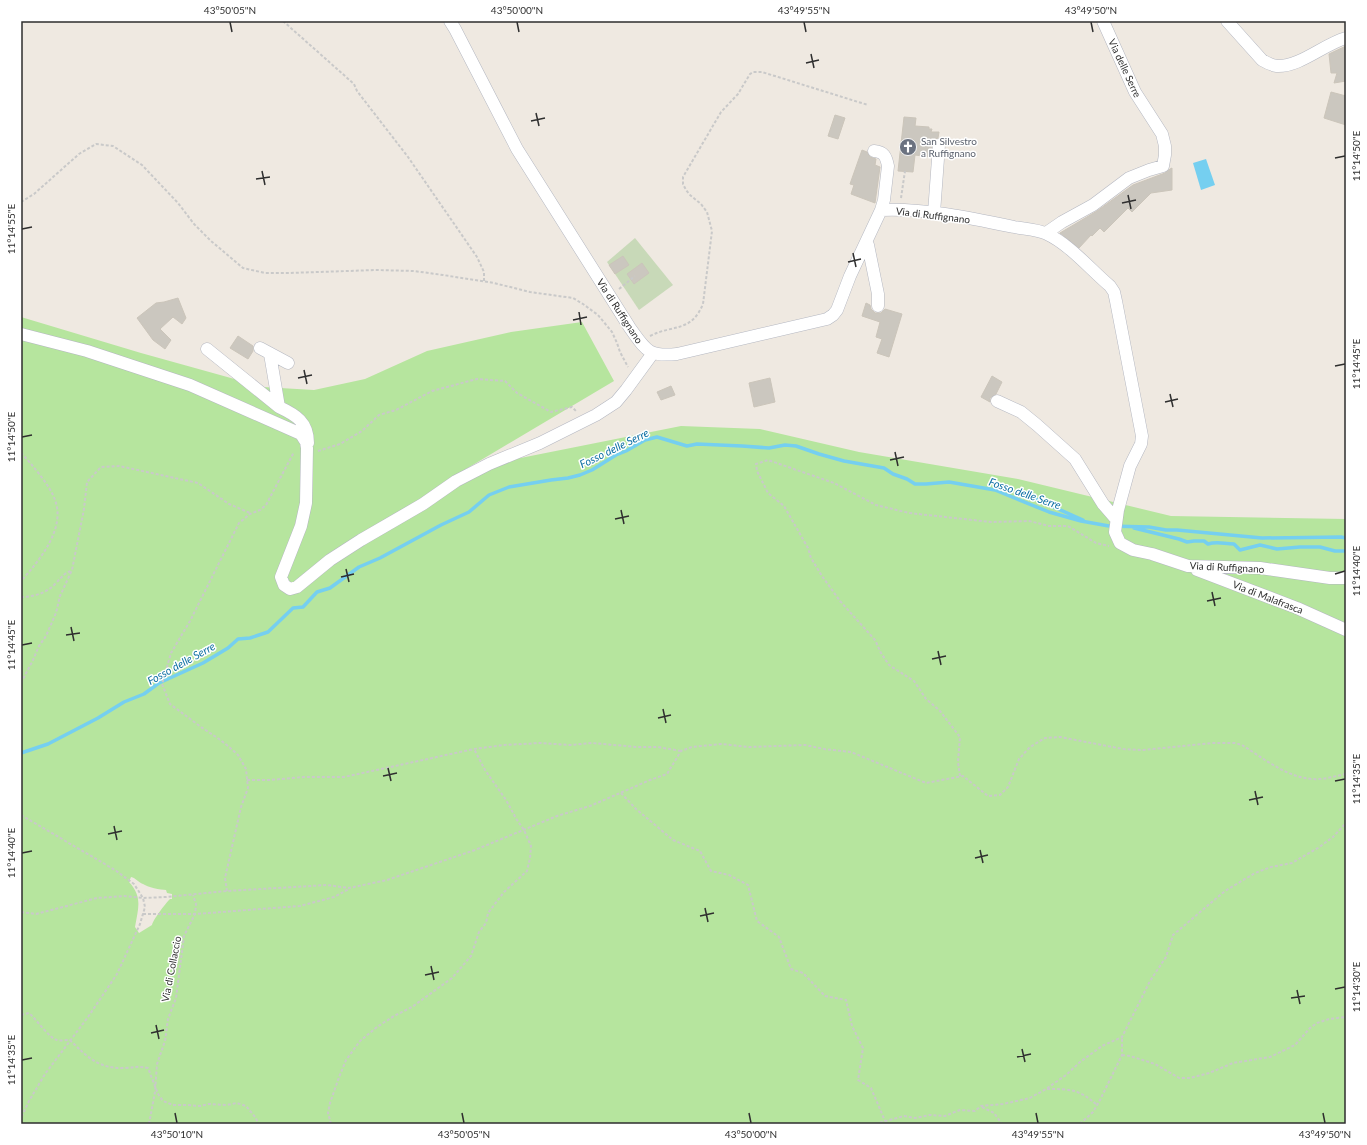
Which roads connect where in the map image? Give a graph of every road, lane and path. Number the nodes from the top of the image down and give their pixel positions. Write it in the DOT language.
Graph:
graph roads {
  1 [pos="283,21"];
  2 [pos="450,21"];
  3 [pos="1103,21"];
  4 [pos="1227,21"];
  5 [pos="1346,38"];
  6 [pos="868,105"];
  7 [pos="939,145"];
  8 [pos="874,151"];
  9 [pos="905,171"];
  10 [pos="21,202"];
  11 [pos="899,209"];
  12 [pos="881,210"];
  13 [pos="934,213"];
  14 [pos="1046,233"];
  15 [pos="866,242"];
  16 [pos="635,276"];
  17 [pos="484,282"];
  18 [pos="610,296"];
  19 [pos="878,306"];
  20 [pos="21,334"];
  21 [pos="207,349"];
  22 [pos="648,350"];
  23 [pos="288,363"];
  24 [pos="634,379"];
  25 [pos="996,401"];
  26 [pos="279,407"];
  27 [pos="585,420"];
  28 [pos="301,434"];
  29 [pos="307,451"];
  30 [pos="21,453"];
  31 [pos="250,514"];
  32 [pos="1116,519"];
  33 [pos="1120,543"];
  34 [pos="1188,566"];
  35 [pos="72,570"];
  36 [pos="1346,578"];
  37 [pos="21,581"];
  38 [pos="21,597"];
  39 [pos="1346,630"];
  40 [pos="21,683"];
  41 [pos="474,749"];
  42 [pos="681,751"];
  43 [pos="1346,774"];
  44 [pos="960,776"];
  45 [pos="247,780"];
  46 [pos="621,793"];
  47 [pos="21,815"];
  48 [pos="1346,823"];
  49 [pos="524,830"];
  50 [pos="349,888"];
  51 [pos="227,891"];
  52 [pos="193,895"];
  53 [pos="144,898"];
  54 [pos="21,912"];
  55 [pos="144,914"];
  56 [pos="195,914"];
  57 [pos="21,1015"];
  58 [pos="1346,1017"];
  59 [pos="1122,1037"];
  60 [pos="70,1040"];
  61 [pos="1122,1054"];
  62 [pos="155,1087"];
  63 [pos="1046,1089"];
  64 [pos="1097,1105"];
  65 [pos="981,1106"];
  66 [pos="21,1118"];
  67 [pos="885,1121"];
  68 [pos="149,1124"];
  69 [pos="258,1124"];
  70 [pos="331,1124"];
  71 [pos="875,1124"];
  72 [pos="1002,1124"];
  73 [pos="1080,1124"];
  1 -- 17 [label="path"];
  2 -- 18 [label="street, Via di Ruffignano"];
  3 -- 14 [label="street, Via delle Serre"];
  4 -- 5 [label="street"];
  6 -- 22 [label="path"];
  7 -- 13 [label="street"];
  8 -- 12 [label="street"];
  9 -- 11 [label="path"];
  10 -- 17 [label="path"];
  11 -- 12 [label="street, Via di Ruffignano"];
  11 -- 13 [label="street, Via di Ruffignano"];
  12 -- 15 [label="street, Via di Ruffignano"];
  13 -- 14 [label="street, Via di Ruffignano"];
  14 -- 32 [label="street, Via di Ruffignano"];
  15 -- 19 [label="street"];
  15 -- 22 [label="street, Via di Ruffignano"];
  16 -- 18 [label="path"];
  17 -- 24 [label="path"];
  18 -- 22 [label="street, Via di Ruffignano"];
  20 -- 28 [label="street"];
  21 -- 26 [label="street"];
  22 -- 24 [label="street"];
  23 -- 26 [label="street"];
  24 -- 27 [label="street"];
  25 -- 32 [label="street"];
  26 -- 29 [label="street"];
  27 -- 29 [label="path"];
  27 -- 29 [label="street"];
  28 -- 29 [label="street"];
  28 -- 31 [label="path"];
  30 -- 37 [label="path"];
  31 -- 35 [label="path"];
  31 -- 45 [label="path"];
  32 -- 33 [label="street, Via di Ruffignano"];
  33 -- 34 [label="street, Via di Ruffignano"];
  33 -- 44 [label="path"];
  34 -- 36 [label="street, Via di Ruffignano"];
  34 -- 39 [label="street, Via di Malafrasca"];
  35 -- 38 [label="path"];
  35 -- 40 [label="path"];
  41 -- 42 [label="path"];
  41 -- 45 [label="path"];
  41 -- 49 [label="path"];
  42 -- 44 [label="path"];
  42 -- 46 [label="path"];
  43 -- 44 [label="path"];
  45 -- 51 [label="path"];
  46 -- 49 [label="path"];
  46 -- 67 [label="path"];
  47 -- 53 [label="path"];
  48 -- 59 [label="path"];
  49 -- 50 [label="path"];
  49 -- 70 [label="path"];
  50 -- 51 [label="path"];
  50 -- 56 [label="path"];
  51 -- 52 [label="path"];
  52 -- 53 [label="path"];
  52 -- 56 [label="path"];
  53 -- 54 [label="path"];
  53 -- 55 [label="path"];
  55 -- 56 [label="path"];
  55 -- 60 [label="path"];
  56 -- 62 [label="path, Via di Collaccio"];
  57 -- 60 [label="path"];
  58 -- 61 [label="path"];
  59 -- 61 [label="path"];
  59 -- 63 [label="path"];
  60 -- 62 [label="path"];
  60 -- 66 [label="path"];
  61 -- 64 [label="path"];
  62 -- 68 [label="path, Via di Collaccio"];
  62 -- 69 [label="path"];
  63 -- 64 [label="path"];
  63 -- 65 [label="path"];
  64 -- 73 [label="path"];
  65 -- 67 [label="path"];
  65 -- 72 [label="path"];
  67 -- 71 [label="path"];
}
